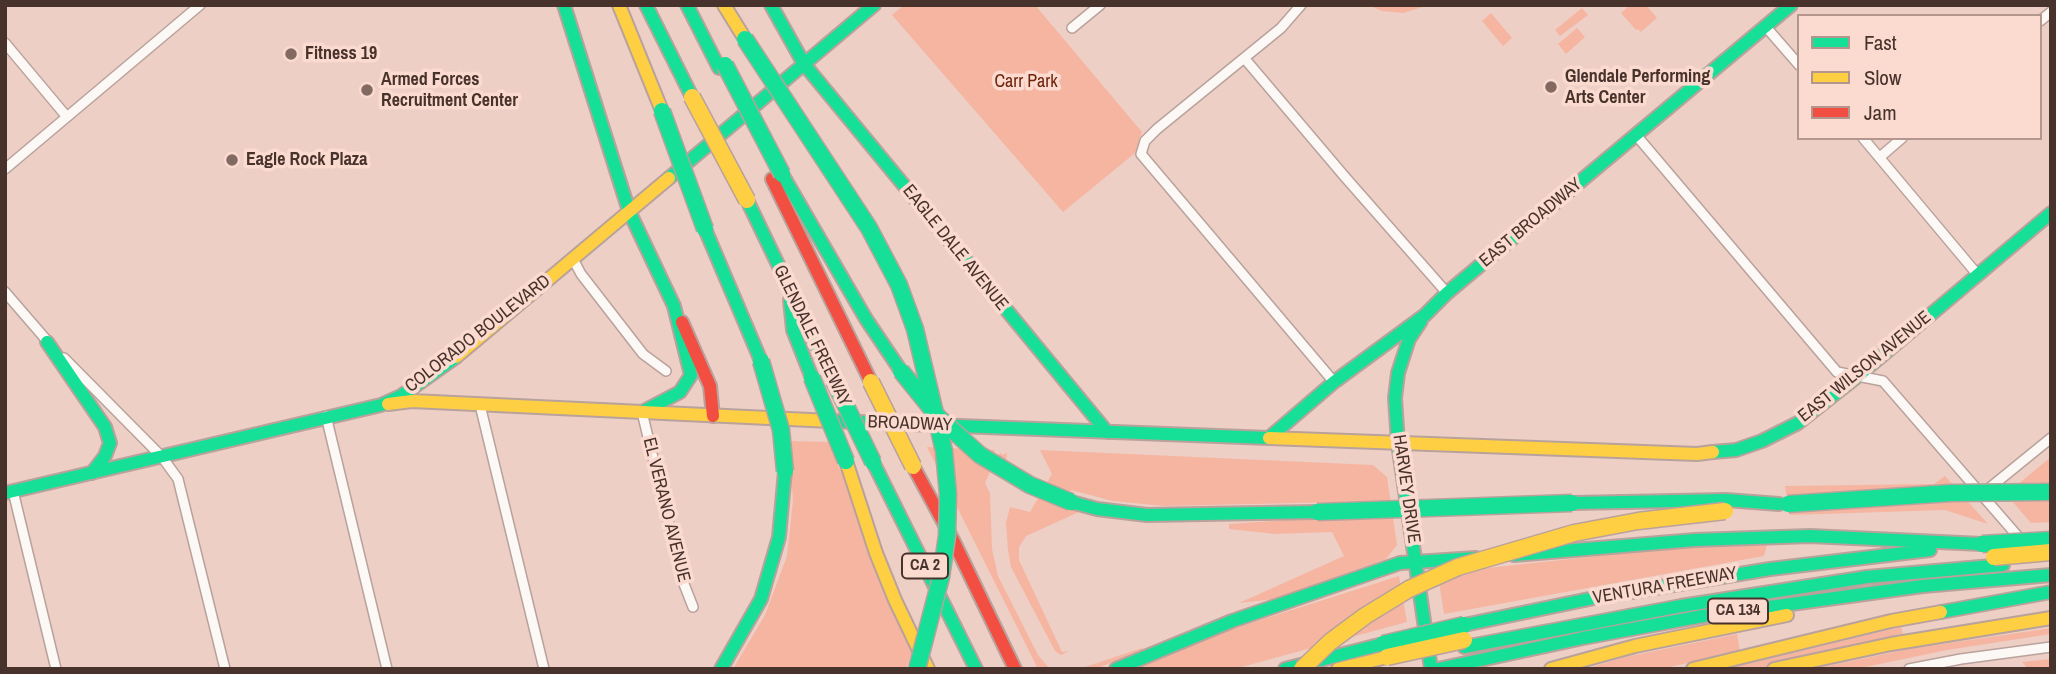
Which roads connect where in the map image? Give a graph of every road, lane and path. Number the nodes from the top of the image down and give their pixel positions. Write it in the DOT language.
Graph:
graph roads {
  1 [pos="200,5"];
  2 [pos="564,5"];
  3 [pos="620,5"];
  4 [pos="646,5"];
  5 [pos="689,5"];
  6 [pos="724,5"];
  7 [pos="771,5"];
  8 [pos="874,5"];
  9 [pos="1100,5"];
  10 [pos="1301,5"];
  11 [pos="1791,5"];
  12 [pos="1766,27"];
  13 [pos="1072,28"];
  14 [pos="5,43"];
  15 [pos="1245,59"];
  16 [pos="1797,63"];
  17 [pos="804,64"];
  18 [pos="67,117"];
  19 [pos="1636,135"];
  20 [pos="1865,140"];
  21 [pos="1900,140"];
  22 [pos="1880,158"];
  23 [pos="5,169"];
  24 [pos="777,176"];
  25 [pos="629,211"];
  26 [pos="2051,213"];
  27 [pos="573,259"];
  28 [pos="1977,274"];
  29 [pos="788,286"];
  30 [pos="5,292"];
  31 [pos="1447,293"];
  32 [pos="674,306"];
  33 [pos="1425,315"];
  34 [pos="47,342"];
  35 [pos="666,371"];
  36 [pos="1859,375"];
  37 [pos="1335,382"];
  38 [pos="381,405"];
  39 [pos="480,405"];
  40 [pos="642,412"];
  41 [pos="326,416"];
  42 [pos="713,416"];
  43 [pos="1107,432"];
  44 [pos="1270,438"];
  45 [pos="2051,438"];
  46 [pos="1398,443"];
  47 [pos="162,457"];
  48 [pos="92,473"];
  49 [pos="9,492"];
  50 [pos="2051,492"];
  51 [pos="1981,495"];
  52 [pos="1726,506"];
  53 [pos="2051,540"];
  54 [pos="1982,544"];
  55 [pos="2051,552"];
  56 [pos="1417,561"];
  57 [pos="2051,561"];
  58 [pos="2003,566"];
  59 [pos="2051,574"];
  60 [pos="1923,586"];
  61 [pos="2051,592"];
  62 [pos="693,607"];
  63 [pos="2049,619"];
  64 [pos="1464,644"];
  65 [pos="2051,647"];
  66 [pos="1386,655"];
  67 [pos="56,669"];
  68 [pos="225,669"];
  69 [pos="387,669"];
  70 [pos="544,669"];
  71 [pos="721,669"];
  72 [pos="917,669"];
  73 [pos="928,669"];
  74 [pos="976,669"];
  75 [pos="1015,669"];
  76 [pos="1116,669"];
  77 [pos="1285,669"];
  78 [pos="1302,669"];
  79 [pos="1339,669"];
  80 [pos="1371,669"];
  81 [pos="1431,669"];
  82 [pos="1438,669"];
  83 [pos="1551,669"];
  84 [pos="1693,669"];
  85 [pos="1774,669"];
  86 [pos="1909,669"];
  1 -- 18 [label="street"];
  2 -- 25 [label="main road"];
  3 -- 71 [label="main road, bridge"];
  4 -- 29 [label="main road, GLENDALE FREEWAY / CA 2, bridge"];
  5 -- 24 [label="main road, bridge"];
  6 -- 72 [label="main road, bridge"];
  7 -- 17 [label="main road, EAGLE DALE AVENUE"];
  8 -- 17 [label="main road, COLORADO BOULEVARD"];
  9 -- 13 [label="street"];
  10 -- 15 [label="street"];
  11 -- 12 [label="main road, EAST BROADWAY"];
  12 -- 16 [label="street"];
  12 -- 19 [label="main road, EAST BROADWAY"];
  14 -- 18 [label="street"];
  15 -- 31 [label="street"];
  15 -- 37 [label="street"];
  17 -- 25 [label="main road, COLORADO BOULEVARD"];
  17 -- 43 [label="main road, EAGLE DALE AVENUE"];
  18 -- 23 [label="street"];
  19 -- 31 [label="main road, EAST BROADWAY"];
  19 -- 36 [label="street"];
  20 -- 22 [label="street"];
  21 -- 22 [label="street"];
  22 -- 28 [label="street"];
  24 -- 52 [label="main road, bridge"];
  24 -- 75 [label="main road, GLENDALE FREEWAY / CA 2, bridge"];
  25 -- 27 [label="main road, COLORADO BOULEVARD"];
  25 -- 32 [label="main road"];
  26 -- 28 [label="main road, EAST WILSON AVENUE"];
  27 -- 35 [label="street"];
  27 -- 38 [label="main road, COLORADO BOULEVARD"];
  28 -- 36 [label="main road, EAST WILSON AVENUE"];
  29 -- 73 [label="main road, bridge"];
  29 -- 74 [label="main road, GLENDALE FREEWAY / CA 2, bridge"];
  30 -- 34 [label="street"];
  31 -- 33 [label="main road, EAST BROADWAY"];
  32 -- 40 [label="main road"];
  32 -- 42 [label="main road"];
  33 -- 37 [label="main road, EAST BROADWAY"];
  33 -- 46 [label="main road, HARVEY DRIVE"];
  34 -- 47 [label="street"];
  34 -- 48 [label="main road"];
  36 -- 46 [label="main road, EAST WILSON AVENUE"];
  36 -- 51 [label="street"];
  37 -- 44 [label="main road, EAST BROADWAY"];
  38 -- 39 [label="main road, BROADWAY"];
  38 -- 41 [label="main road, COLORADO BOULEVARD"];
  39 -- 40 [label="main road, BROADWAY"];
  39 -- 70 [label="street"];
  40 -- 42 [label="main road, BROADWAY"];
  40 -- 62 [label="street, EL VERANO AVENUE"];
  41 -- 47 [label="main road, COLORADO BOULEVARD"];
  41 -- 69 [label="street"];
  42 -- 43 [label="main road, BROADWAY"];
  43 -- 44 [label="main road, BROADWAY"];
  44 -- 46 [label="main road, BROADWAY"];
  45 -- 51 [label="street"];
  46 -- 56 [label="main road, HARVEY DRIVE"];
  47 -- 48 [label="main road, COLORADO BOULEVARD"];
  47 -- 68 [label="street"];
  48 -- 49 [label="main road, COLORADO BOULEVARD"];
  49 -- 67 [label="street"];
  50 -- 52 [label="main road, bridge"];
  51 -- 59 [label="street"];
  52 -- 78 [label="main road, bridge"];
  53 -- 54 [label="main road, VENTURA FREEWAY / CA 134, bridge"];
  54 -- 56 [label="main road"];
  54 -- 64 [label="main road, VENTURA FREEWAY / CA 134"];
  55 -- 58 [label="main road, bridge"];
  56 -- 76 [label="main road"];
  56 -- 81 [label="main road, HARVEY DRIVE"];
  57 -- 58 [label="main road"];
  58 -- 59 [label="main road, VENTURA FREEWAY / CA 134"];
  58 -- 60 [label="main road, VENTURA FREEWAY / CA 134"];
  58 -- 64 [label="main road"];
  60 -- 64 [label="main road, VENTURA FREEWAY / CA 134"];
  60 -- 83 [label="main road"];
  61 -- 84 [label="main road"];
  63 -- 85 [label="main road"];
  64 -- 66 [label="main road, VENTURA FREEWAY / CA 134, bridge"];
  64 -- 66 [label="main road"];
  64 -- 82 [label="main road, VENTURA FREEWAY / CA 134"];
  65 -- 86 [label="street"];
  66 -- 77 [label="main road, VENTURA FREEWAY / CA 134"];
  66 -- 79 [label="main road"];
  66 -- 80 [label="main road"];
}
